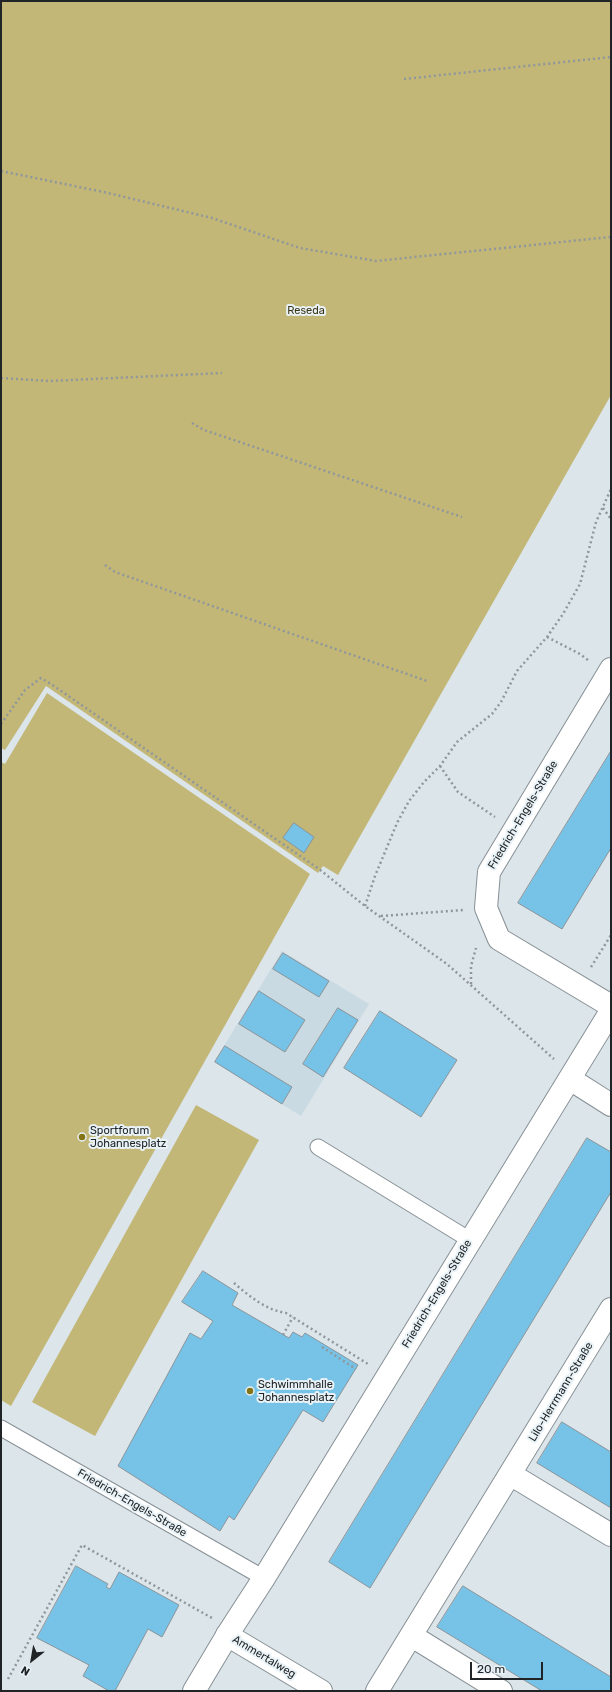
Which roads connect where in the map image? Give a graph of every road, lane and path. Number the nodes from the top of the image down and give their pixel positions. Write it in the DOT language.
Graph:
graph roads {
  1 [pos="611,57"];
  2 [pos="404,79"];
  3 [pos="1,171"];
  4 [pos="611,237"];
  5 [pos="222,373"];
  6 [pos="1,378"];
  7 [pos="192,423"];
  8 [pos="611,489"];
  9 [pos="602,508"];
  10 [pos="462,517"];
  11 [pos="611,519"];
  12 [pos="105,565"];
  13 [pos="547,637"];
  14 [pos="609,672"];
  15 [pos="427,681"];
  16 [pos="1,724"];
  17 [pos="440,766"];
  18 [pos="515,828"];
  19 [pos="366,906"];
  20 [pos="486,908"];
  21 [pos="380,916"];
  22 [pos="496,930"];
  23 [pos="611,935"];
  24 [pos="471,984"];
  25 [pos="579,987"];
  26 [pos="611,1006"];
  27 [pos="611,1011"];
  28 [pos="571,1078"];
  29 [pos="611,1105"];
  30 [pos="318,1147"];
  31 [pos="470,1240"];
  32 [pos="234,1284"];
  33 [pos="288,1309"];
  34 [pos="611,1310"];
  35 [pos="286,1313"];
  36 [pos="293,1317"];
  37 [pos="283,1335"];
  38 [pos="338,1340"];
  39 [pos="335,1344"];
  40 [pos="322,1347"];
  41 [pos="356,1369"];
  42 [pos="388,1376"];
  43 [pos="1,1428"];
  44 [pos="510,1474"];
  45 [pos="611,1535"];
  46 [pos="264,1578"];
  47 [pos="229,1632"];
  48 [pos="412,1636"];
  49 [pos="8,1679"];
  50 [pos="194,1691"];
  51 [pos="321,1691"];
  52 [pos="377,1691"];
  53 [pos="501,1691"];
  1 -- 2 [label="path"];
  3 -- 4 [label="path"];
  5 -- 6 [label="path"];
  7 -- 10 [label="path"];
  8 -- 9 [label="path"];
  9 -- 11 [label="path"];
  9 -- 13 [label="path"];
  12 -- 15 [label="path"];
  13 -- 14 [label="path"];
  13 -- 17 [label="path"];
  14 -- 18 [label="street, Friedrich-Engels-Straße"];
  16 -- 19 [label="path"];
  17 -- 18 [label="path"];
  17 -- 19 [label="path"];
  18 -- 20 [label="street, Friedrich-Engels-Straße"];
  19 -- 21 [label="path"];
  20 -- 21 [label="path"];
  20 -- 22 [label="street, Friedrich-Engels-Straße"];
  21 -- 24 [label="path"];
  22 -- 24 [label="path"];
  22 -- 25 [label="street, Friedrich-Engels-Straße"];
  23 -- 25 [label="path"];
  24 -- 28 [label="path"];
  25 -- 26 [label="street, Friedrich-Engels-Straße"];
  27 -- 28 [label="street, Friedrich-Engels-Straße"];
  28 -- 29 [label="street"];
  28 -- 31 [label="street, Friedrich-Engels-Straße"];
  30 -- 31 [label="lane"];
  31 -- 42 [label="street, Friedrich-Engels-Straße"];
  32 -- 35 [label="path"];
  33 -- 35 [label="path"];
  34 -- 44 [label="street, Lilo-Herrmann-Straße"];
  35 -- 36 [label="path"];
  36 -- 37 [label="path"];
  36 -- 39 [label="path"];
  38 -- 39 [label="path"];
  39 -- 42 [label="path"];
  40 -- 41 [label="path"];
  42 -- 46 [label="street, Friedrich-Engels-Straße"];
  43 -- 46 [label="lane, Friedrich-Engels-Straße"];
  44 -- 45 [label="street"];
  44 -- 48 [label="street, Lilo-Herrmann-Straße"];
  46 -- 47 [label="street, Friedrich-Engels-Straße"];
  47 -- 49 [label="path"];
  47 -- 50 [label="street, Friedrich-Engels-Straße"];
  47 -- 51 [label="street, Ammertalweg"];
  48 -- 52 [label="street, Lilo-Herrmann-Straße"];
  48 -- 53 [label="street"];
}
